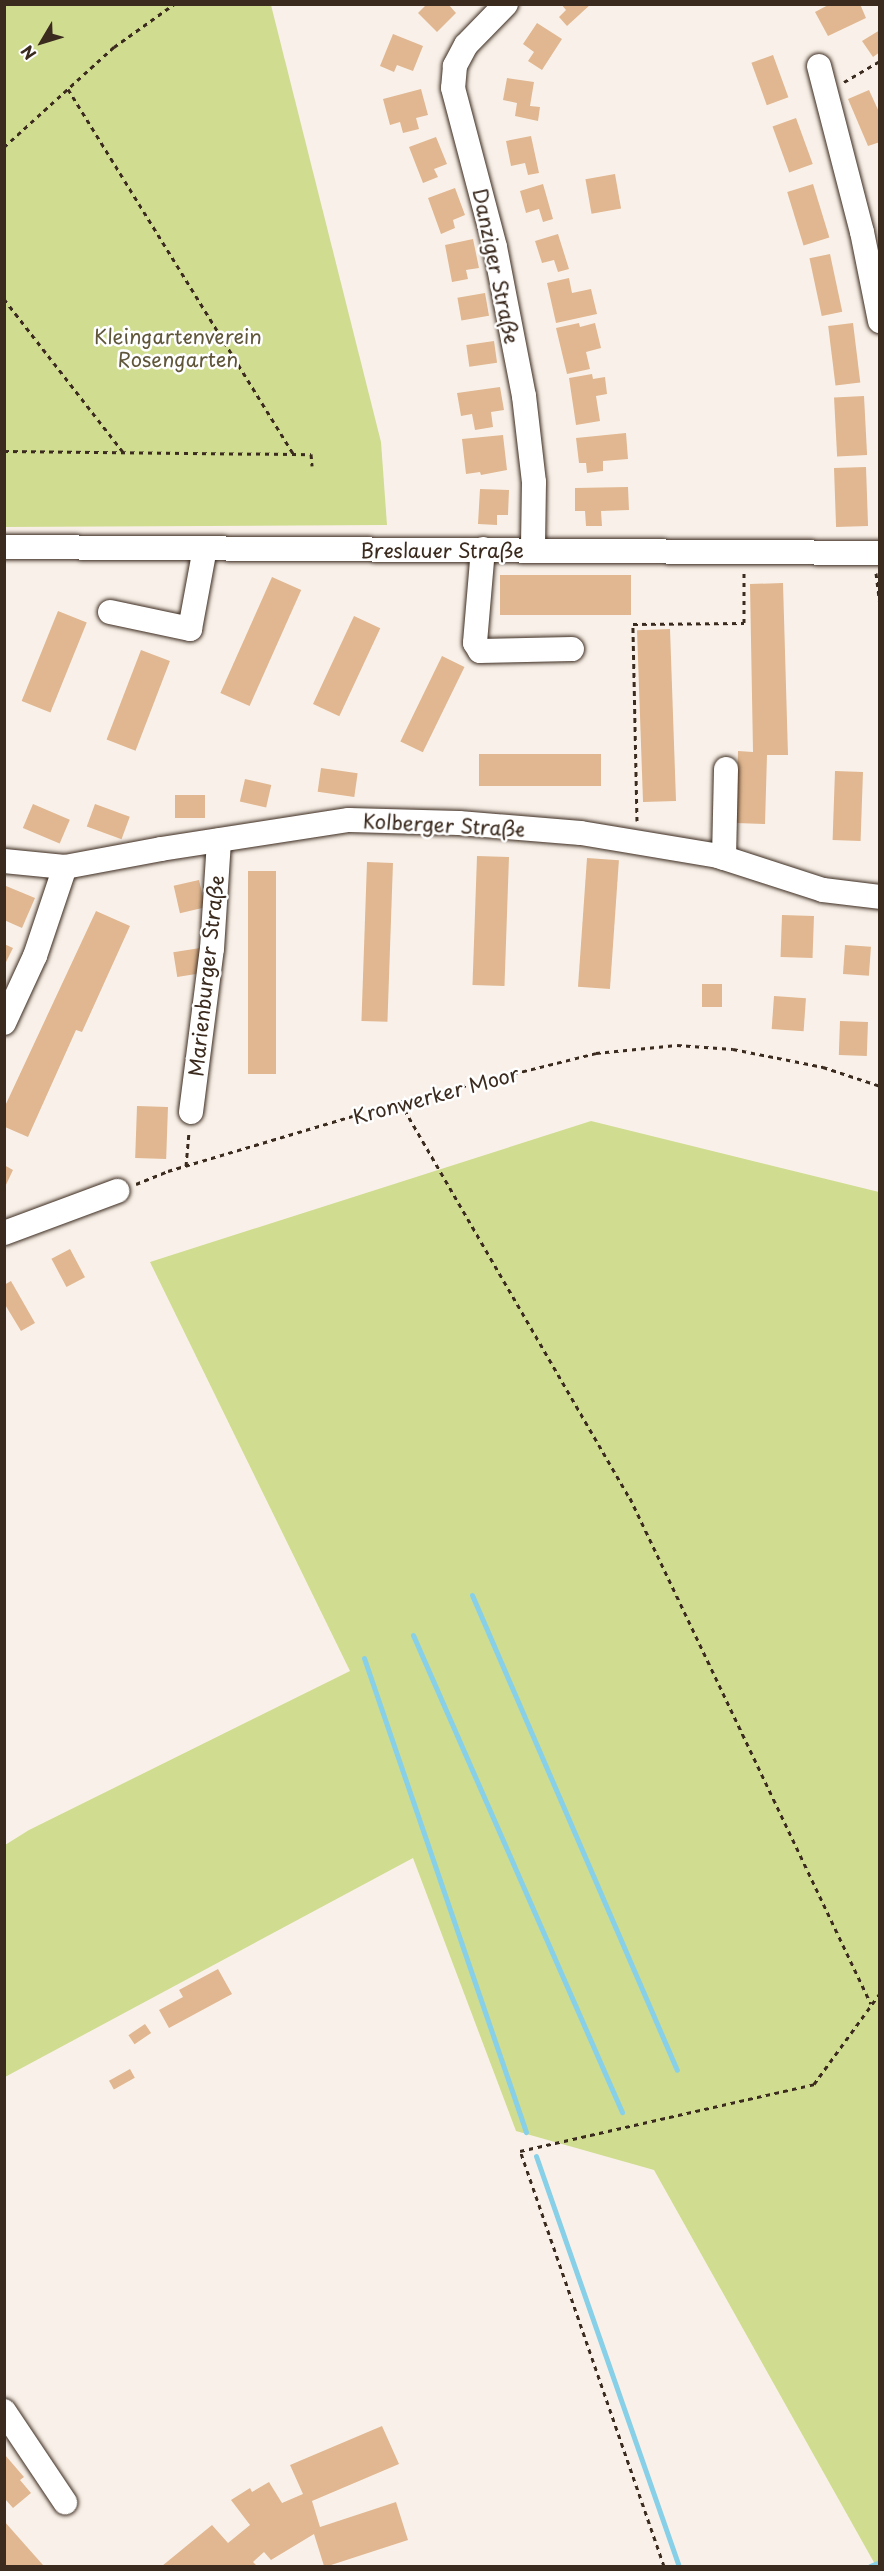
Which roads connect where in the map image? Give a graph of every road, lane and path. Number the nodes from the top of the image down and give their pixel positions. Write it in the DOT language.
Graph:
graph roads {
  1 [pos="174,4"];
  2 [pos="506,4"];
  3 [pos="167,7"];
  4 [pos="879,61"];
  5 [pos="819,66"];
  6 [pos="68,89"];
  7 [pos="826,92"];
  8 [pos="4,147"];
  9 [pos="4,299"];
  10 [pos="879,321"];
  11 [pos="4,452"];
  12 [pos="123,452"];
  13 [pos="293,454"];
  14 [pos="312,466"];
  15 [pos="4,547"];
  16 [pos="205,548"];
  17 [pos="483,549"];
  18 [pos="533,549"];
  19 [pos="877,561"];
  20 [pos="744,569"];
  21 [pos="879,608"];
  22 [pos="110,612"];
  23 [pos="572,649"];
  24 [pos="726,769"];
  25 [pos="219,840"];
  26 [pos="637,843"];
  27 [pos="724,858"];
  28 [pos="4,861"];
  29 [pos="65,867"];
  30 [pos="879,897"];
  31 [pos="4,1023"];
  32 [pos="879,1086"];
  33 [pos="400,1102"];
  34 [pos="191,1112"];
  35 [pos="186,1166"];
  36 [pos="117,1191"];
  37 [pos="4,1233"];
  38 [pos="879,1993"];
  39 [pos="871,2004"];
  40 [pos="4,2411"];
  41 [pos="65,2502"];
  42 [pos="664,2566"];
  1 -- 3 [label="path"];
  2 -- 18 [label="street, Danziger Straße"];
  3 -- 6 [label="path"];
  4 -- 7 [label="path"];
  5 -- 7 [label="street"];
  6 -- 8 [label="path"];
  6 -- 13 [label="path"];
  7 -- 10 [label="street"];
  9 -- 12 [label="path"];
  11 -- 12 [label="path"];
  12 -- 13 [label="path"];
  13 -- 14 [label="path"];
  15 -- 16 [label="street, Breslauer Straße"];
  16 -- 17 [label="street, Breslauer Straße"];
  16 -- 22 [label="street"];
  17 -- 18 [label="street, Breslauer Straße"];
  17 -- 23 [label="street"];
  18 -- 19 [label="street, Breslauer Straße"];
  19 -- 21 [label="path"];
  20 -- 26 [label="path"];
  24 -- 27 [label="street"];
  25 -- 26 [label="street, Kolberger Straße"];
  25 -- 29 [label="street, Kolberger Straße"];
  25 -- 34 [label="street, Marienburger Straße"];
  26 -- 27 [label="street, Kolberger Straße"];
  27 -- 30 [label="street, Kolberger Straße"];
  28 -- 29 [label="street, Kolberger Straße"];
  29 -- 31 [label="street"];
  32 -- 33 [label="path, Kronwerker Moor"];
  33 -- 35 [label="path, Kronwerker Moor"];
  33 -- 39 [label="path"];
  34 -- 35 [label="path"];
  35 -- 36 [label="path, Kronwerker Moor"];
  36 -- 37 [label="street"];
  38 -- 39 [label="path"];
  39 -- 42 [label="path"];
  40 -- 41 [label="street"];
}
